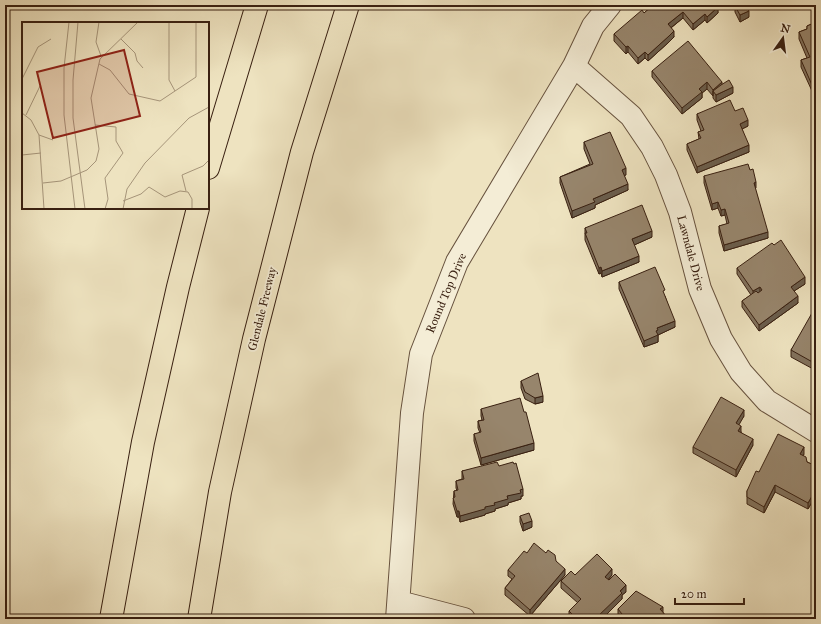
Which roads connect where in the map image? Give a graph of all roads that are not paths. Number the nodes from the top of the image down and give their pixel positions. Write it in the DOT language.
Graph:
graph roads {
  1 [pos="257,5"];
  2 [pos="348,5"];
  3 [pos="610,5"];
  4 [pos="574,66"];
  5 [pos="209,165"];
  6 [pos="198,209"];
  7 [pos="816,430"];
  8 [pos="398,611"];
  9 [pos="111,619"];
  10 [pos="199,619"];
  11 [pos="464,619"];
  1 -- 5 [label="highway"];
  2 -- 10 [label="highway, Glendale Freeway"];
  3 -- 4 [label="street, Round Top Drive"];
  4 -- 7 [label="street, Lawndale Drive"];
  4 -- 8 [label="street, Round Top Drive"];
  6 -- 9 [label="highway"];
  8 -- 11 [label="street"];
}
